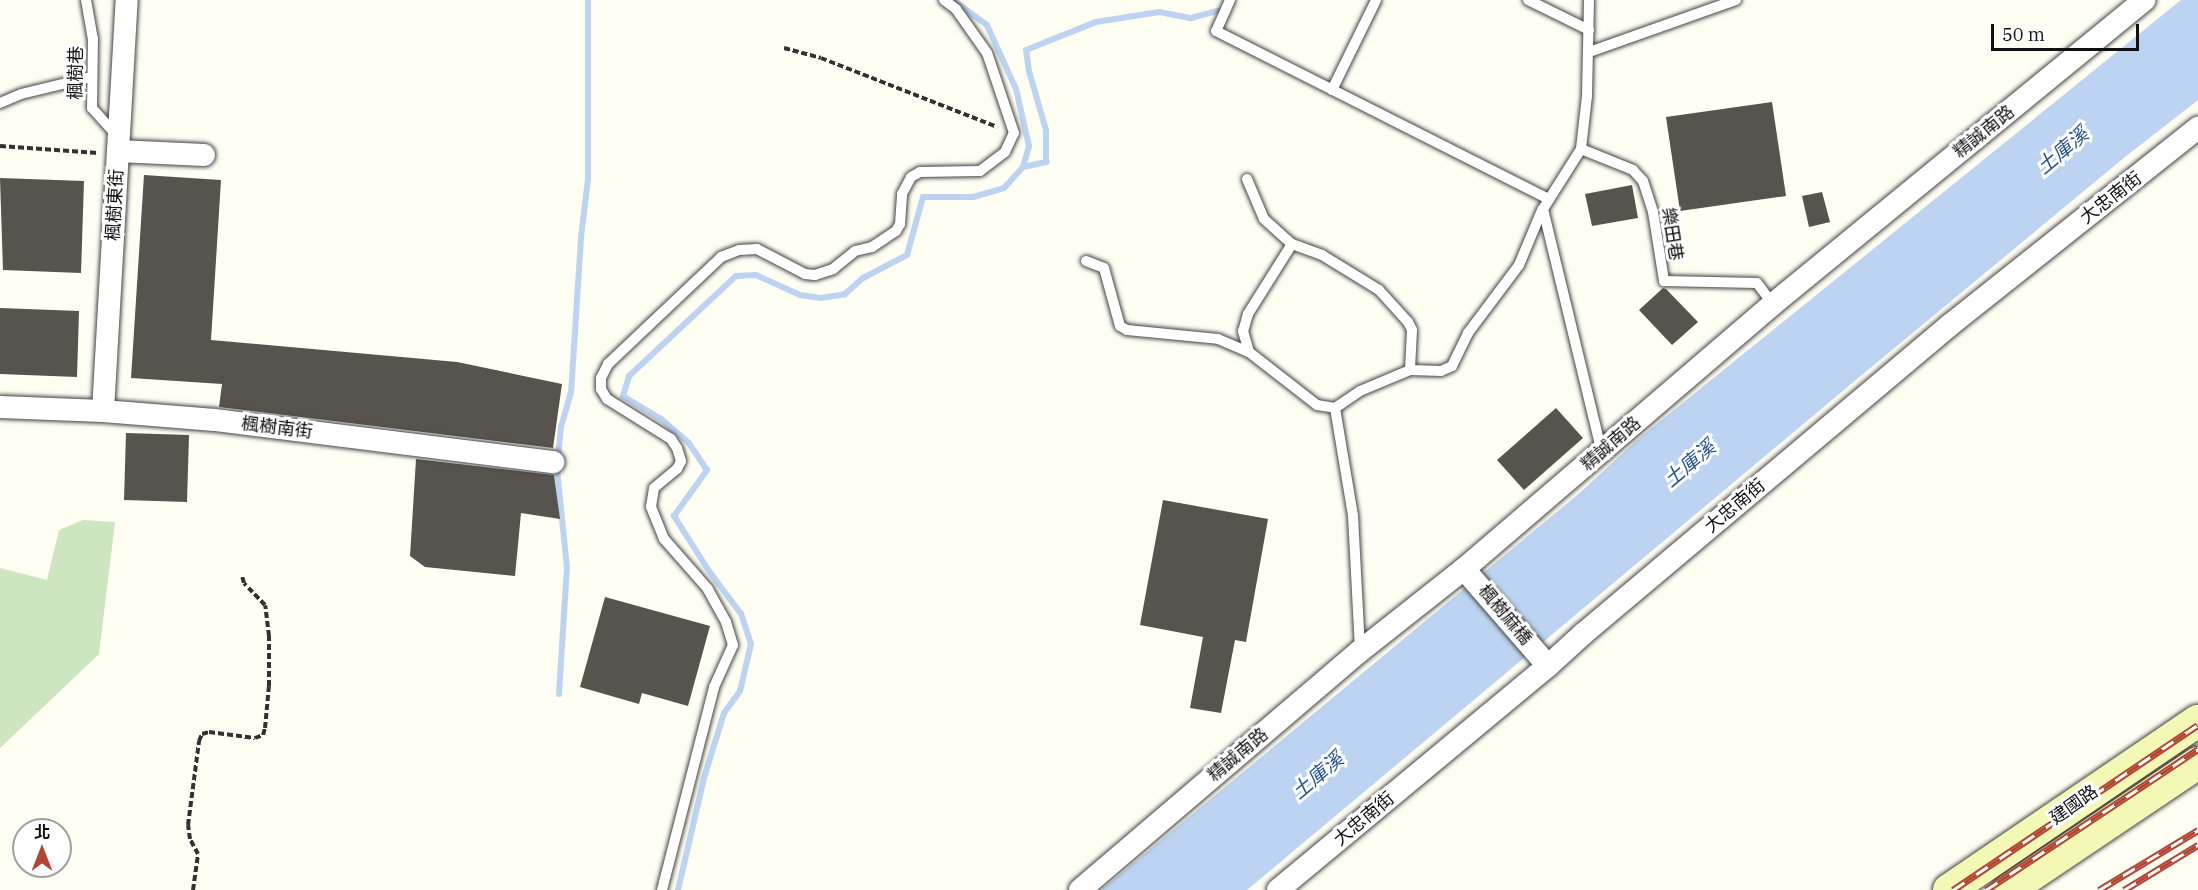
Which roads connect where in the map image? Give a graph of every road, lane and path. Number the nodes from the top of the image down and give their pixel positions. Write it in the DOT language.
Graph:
graph roads {
  1 [pos="86,0"];
  2 [pos="127,0"];
  3 [pos="944,0"];
  4 [pos="1230,0"];
  5 [pos="1376,0"];
  6 [pos="1528,0"];
  7 [pos="1589,0"];
  8 [pos="1736,0"];
  9 [pos="2144,0"];
  10 [pos="1589,30"];
  11 [pos="784,48"];
  12 [pos="1589,52"];
  13 [pos="92,77"];
  14 [pos="1332,90"];
  15 [pos="0,103"];
  16 [pos="2198,128"];
  17 [pos="1014,133"];
  18 [pos="118,144"];
  19 [pos="0,146"];
  20 [pos="1581,149"];
  21 [pos="204,155"];
  22 [pos="1247,179"];
  23 [pos="1547,198"];
  24 [pos="1543,209"];
  25 [pos="1292,244"];
  26 [pos="1086,261"];
  27 [pos="1773,304"];
  28 [pos="1249,352"];
  29 [pos="1410,370"];
  30 [pos="0,407"];
  31 [pos="1335,408"];
  32 [pos="103,411"];
  33 [pos="1602,452"];
  34 [pos="553,462"];
  35 [pos="1468,573"];
  36 [pos="242,576"];
  37 [pos="1360,651"];
  38 [pos="1543,660"];
  39 [pos="2198,721"];
  40 [pos="2198,762"];
  41 [pos="193,890"];
  42 [pos="662,890"];
  43 [pos="1080,890"];
  44 [pos="1278,890"];
  45 [pos="1949,890"];
  46 [pos="2009,890"];
  1 -- 13 [label="lane, 楓樹巷"];
  2 -- 18 [label="street, 楓樹東街"];
  3 -- 17 [label="lane"];
  4 -- 14 [label="lane"];
  5 -- 14 [label="lane"];
  6 -- 10 [label="lane"];
  7 -- 10 [label="lane"];
  8 -- 12 [label="lane"];
  9 -- 27 [label="street, 精誠南路"];
  10 -- 12 [label="lane"];
  11 -- 17 [label="path"];
  12 -- 20 [label="lane"];
  13 -- 15 [label="lane"];
  13 -- 18 [label="lane, 楓樹巷"];
  14 -- 23 [label="lane"];
  16 -- 38 [label="street, 大忠南街"];
  17 -- 42 [label="lane"];
  18 -- 19 [label="path"];
  18 -- 21 [label="street"];
  18 -- 32 [label="street, 楓樹東街"];
  20 -- 23 [label="lane"];
  20 -- 27 [label="lane, 樂田巷"];
  22 -- 25 [label="lane"];
  23 -- 24 [label="lane"];
  24 -- 29 [label="lane"];
  24 -- 33 [label="lane"];
  25 -- 28 [label="lane"];
  25 -- 29 [label="lane"];
  26 -- 28 [label="lane"];
  27 -- 33 [label="street, 精誠南路"];
  28 -- 31 [label="lane"];
  29 -- 31 [label="lane"];
  30 -- 32 [label="street, 楓樹南街"];
  31 -- 37 [label="lane"];
  32 -- 34 [label="street, 楓樹南街"];
  33 -- 35 [label="street, 精誠南路"];
  35 -- 37 [label="street, 精誠南路"];
  35 -- 38 [label="street, 楓樹麻橋"];
  36 -- 41 [label="path"];
  37 -- 43 [label="street, 精誠南路"];
  38 -- 44 [label="street, 大忠南街"];
  39 -- 45 [label="main road, 建國路"];
  40 -- 46 [label="main road, 建國路"];
}
